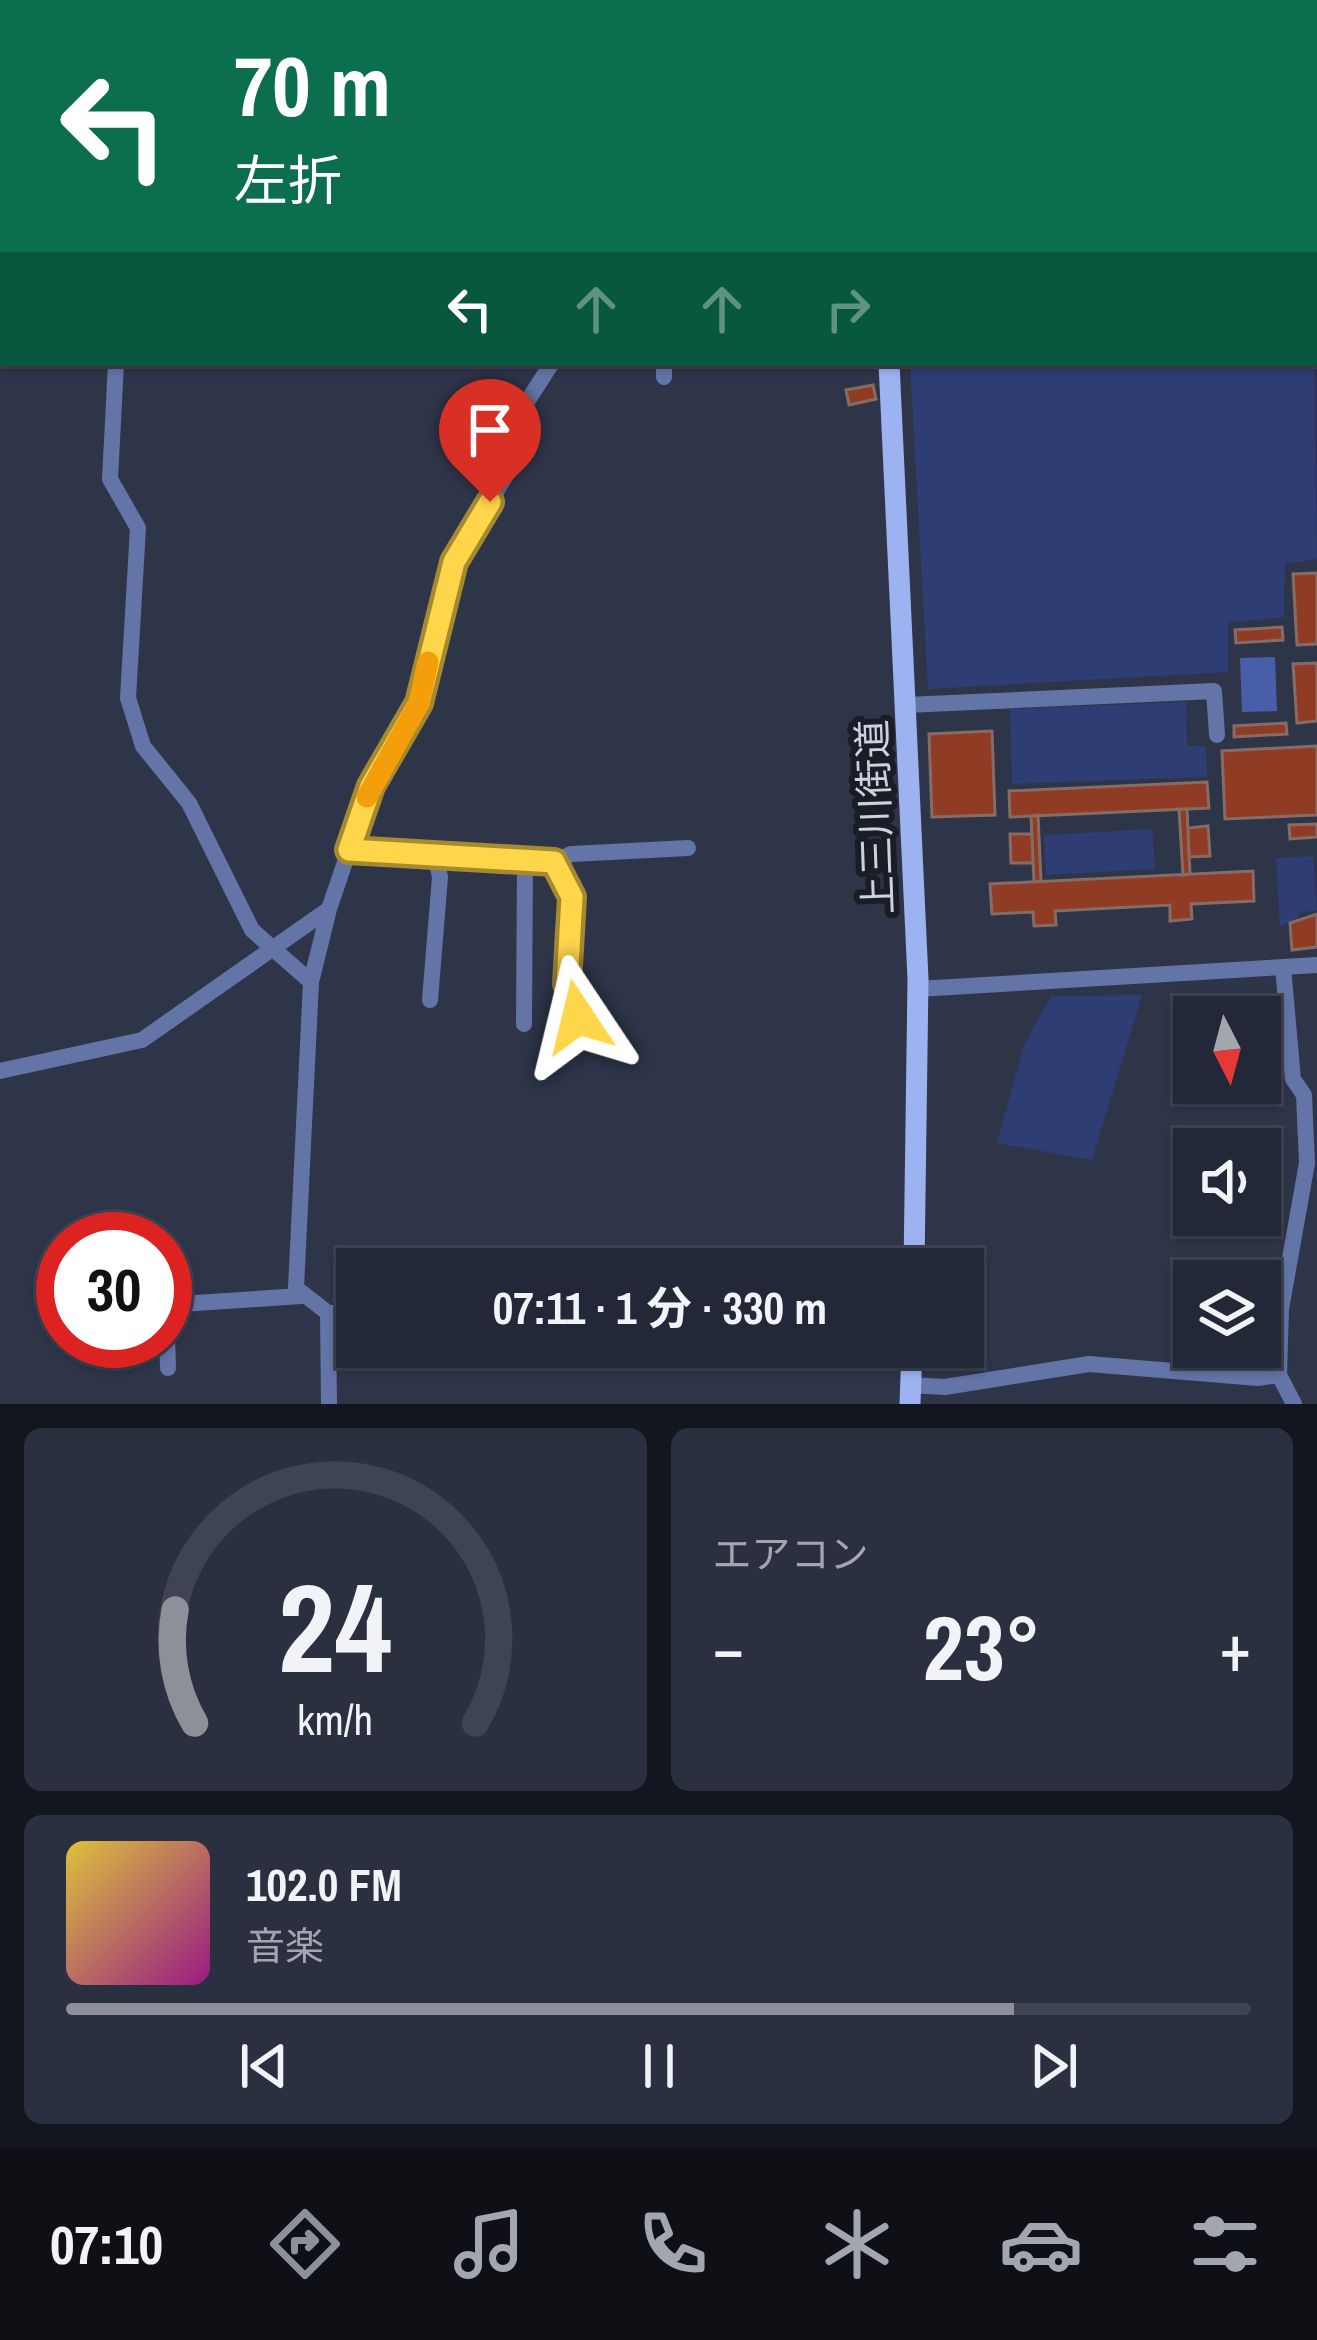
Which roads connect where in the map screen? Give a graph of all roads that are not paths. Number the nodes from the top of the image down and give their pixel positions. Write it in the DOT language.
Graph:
graph roads {
  1 [pos="116,366"];
  2 [pos="550,366"];
  3 [pos="889,366"];
  4 [pos="906,705"];
  5 [pos="1217,735"];
  6 [pos="688,848"];
  7 [pos="349,850"];
  8 [pos="435,854"];
  9 [pos="525,860"];
  10 [pos="554,862"];
  11 [pos="329,909"];
  12 [pos="272,950"];
  13 [pos="1317,965"];
  14 [pos="1283,967"];
  15 [pos="311,982"];
  16 [pos="918,989"];
  17 [pos="430,1000"];
  18 [pos="578,1017"];
  19 [pos="524,1024"];
  20 [pos="0,1071"];
  21 [pos="1312,1162"];
  22 [pos="914,1248"];
  23 [pos="301,1296"];
  24 [pos="192,1303"];
  25 [pos="328,1313"];
  26 [pos="336,1313"];
  27 [pos="1280,1375"];
  28 [pos="910,1395"];
  29 [pos="329,1404"];
  30 [pos="1294,1404"];
  1 -- 12 [label="street"];
  2 -- 7 [label="street"];
  3 -- 4 [label="main road, 上三川街道"];
  4 -- 5 [label="street"];
  4 -- 16 [label="main road, 上三川街道"];
  6 -- 10 [label="street"];
  7 -- 8 [label="street"];
  7 -- 11 [label="street"];
  8 -- 9 [label="street"];
  8 -- 17 [label="street"];
  9 -- 10 [label="street"];
  9 -- 19 [label="street"];
  10 -- 18 [label="street"];
  11 -- 12 [label="street"];
  11 -- 15 [label="street"];
  12 -- 15 [label="street"];
  12 -- 20 [label="street"];
  13 -- 14 [label="street"];
  14 -- 16 [label="street"];
  14 -- 21 [label="street"];
  15 -- 23 [label="street"];
  16 -- 22 [label="main road, 上三川街道"];
  21 -- 27 [label="street"];
  23 -- 24 [label="street"];
  23 -- 25 [label="street"];
  25 -- 26 [label="street"];
  25 -- 29 [label="street"];
  27 -- 28 [label="street"];
  27 -- 30 [label="street"];
}
